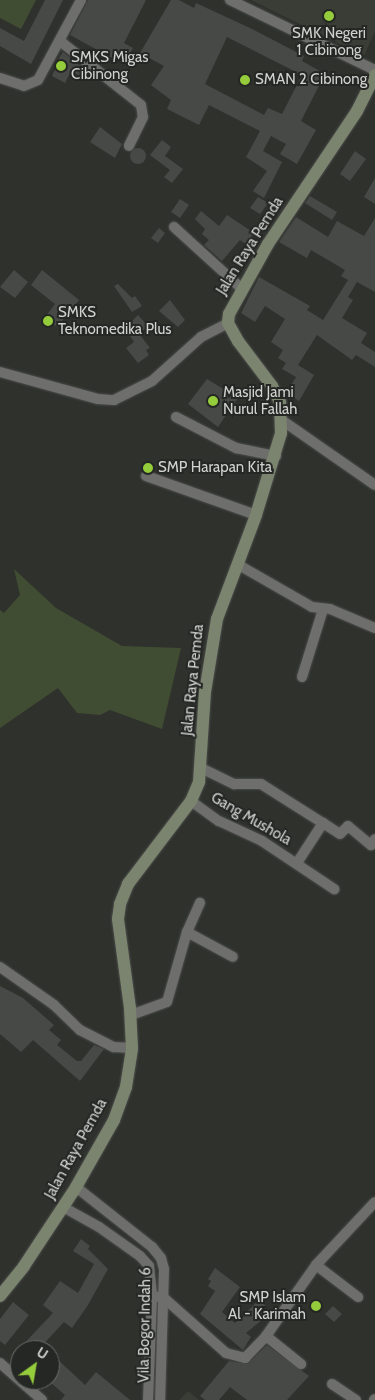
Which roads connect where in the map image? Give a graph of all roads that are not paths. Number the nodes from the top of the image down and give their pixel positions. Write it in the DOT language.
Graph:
graph roads {
  1 [pos="81,0"];
  2 [pos="230,0"];
  3 [pos="60,41"];
  4 [pos="375,70"];
  5 [pos="375,75"];
  6 [pos="0,78"];
  7 [pos="129,146"];
  8 [pos="174,227"];
  9 [pos="241,288"];
  10 [pos="228,323"];
  11 [pos="0,372"];
  12 [pos="176,417"];
  13 [pos="283,421"];
  14 [pos="276,456"];
  15 [pos="146,476"];
  16 [pos="374,480"];
  17 [pos="256,515"];
  18 [pos="237,564"];
  19 [pos="323,609"];
  20 [pos="375,628"];
  21 [pos="302,677"];
  22 [pos="202,765"];
  23 [pos="218,770"];
  24 [pos="191,801"];
  25 [pos="323,823"];
  26 [pos="375,840"];
  27 [pos="297,863"];
  28 [pos="334,889"];
  29 [pos="200,903"];
  30 [pos="187,932"];
  31 [pos="233,957"];
  32 [pos="0,967"];
  33 [pos="131,1014"];
  34 [pos="132,1048"];
  35 [pos="76,1187"];
  36 [pos="375,1202"];
  37 [pos="63,1207"];
  38 [pos="133,1231"];
  39 [pos="124,1244"];
  40 [pos="316,1265"];
  41 [pos="0,1296"];
  42 [pos="152,1296"];
  43 [pos="358,1297"];
  44 [pos="164,1298"];
  45 [pos="266,1336"];
  46 [pos="148,1358"];
  47 [pos="160,1358"];
  48 [pos="0,1363"];
  49 [pos="301,1364"];
  50 [pos="332,1384"];
  51 [pos="42,1400"];
  52 [pos="148,1400"];
  53 [pos="160,1400"];
  54 [pos="356,1400"];
  1 -- 3 [label="street"];
  2 -- 4 [label="street"];
  3 -- 6 [label="street"];
  3 -- 7 [label="street"];
  5 -- 9 [label="main road, Jalan Raya Pemda"];
  8 -- 9 [label="street"];
  9 -- 10 [label="main road, Jalan Raya Pemda"];
  10 -- 11 [label="street"];
  10 -- 13 [label="main road, Jalan Raya Pemda"];
  12 -- 14 [label="street"];
  13 -- 14 [label="main road, Jalan Raya Pemda"];
  13 -- 16 [label="street"];
  14 -- 17 [label="main road, Jalan Raya Pemda"];
  15 -- 17 [label="street"];
  17 -- 18 [label="main road, Jalan Raya Pemda"];
  18 -- 19 [label="street"];
  18 -- 22 [label="main road, Jalan Raya Pemda"];
  19 -- 20 [label="street"];
  19 -- 21 [label="street"];
  22 -- 23 [label="street"];
  22 -- 24 [label="main road, Jalan Raya Pemda"];
  22 -- 25 [label="street"];
  24 -- 27 [label="street, Gang Mushola"];
  24 -- 33 [label="main road, Jalan Raya Pemda"];
  25 -- 26 [label="street"];
  25 -- 27 [label="street, Gang Mushola"];
  27 -- 28 [label="street, Gang Mushola"];
  29 -- 30 [label="street"];
  30 -- 31 [label="street"];
  30 -- 33 [label="street"];
  32 -- 34 [label="street"];
  33 -- 34 [label="main road, Jalan Raya Pemda"];
  34 -- 35 [label="main road, Jalan Raya Pemda"];
  35 -- 37 [label="main road, Jalan Raya Pemda"];
  35 -- 38 [label="street, Vila Bogor Indah 6"];
  36 -- 40 [label="street"];
  37 -- 39 [label="street"];
  37 -- 41 [label="main road, Jalan Raya Pemda"];
  38 -- 39 [label="street"];
  38 -- 44 [label="street, Vila Bogor Indah 6"];
  39 -- 42 [label="street"];
  40 -- 43 [label="street"];
  40 -- 45 [label="street"];
  42 -- 44 [label="street"];
  42 -- 46 [label="street"];
  44 -- 45 [label="street"];
  44 -- 47 [label="street, Vila Bogor Indah 6"];
  45 -- 49 [label="street"];
  46 -- 47 [label="street"];
  46 -- 52 [label="street"];
  47 -- 53 [label="street, Vila Bogor Indah 6"];
  48 -- 51 [label="street"];
  50 -- 54 [label="street"];
}
